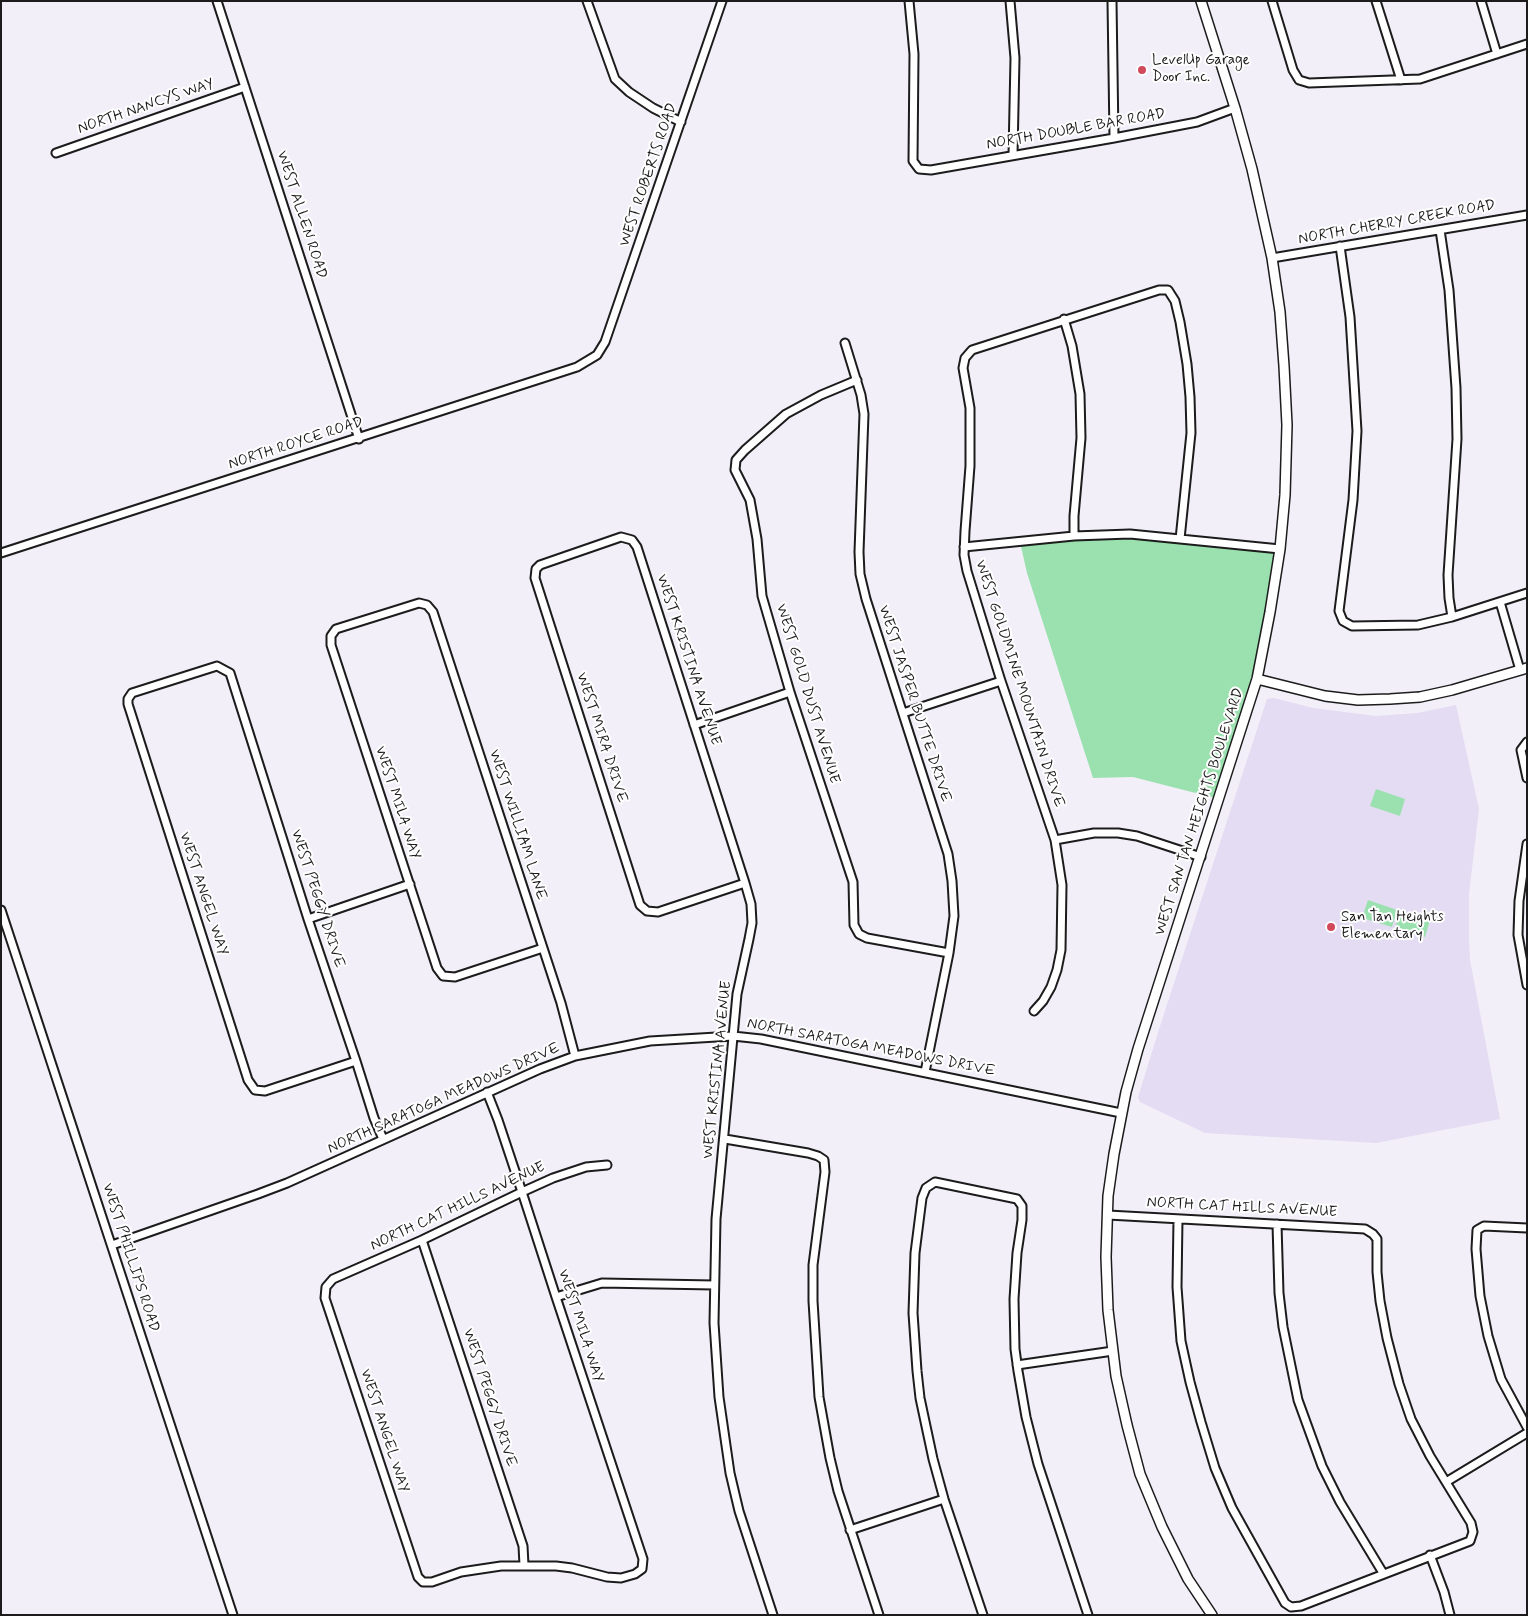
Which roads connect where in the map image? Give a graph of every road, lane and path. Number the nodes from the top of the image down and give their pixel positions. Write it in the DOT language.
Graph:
graph roads {
  1 [pos="217,1"];
  2 [pos="587,1"];
  3 [pos="722,1"];
  4 [pos="908,1"];
  5 [pos="1010,1"];
  6 [pos="1112,1"];
  7 [pos="1202,1"];
  8 [pos="1272,1"];
  9 [pos="1376,1"];
  10 [pos="1481,1"];
  11 [pos="1527,44"];
  12 [pos="1497,54"];
  13 [pos="1401,80"];
  14 [pos="245,87"];
  15 [pos="1235,108"];
  16 [pos="682,122"];
  17 [pos="1114,138"];
  18 [pos="56,153"];
  19 [pos="1013,155"];
  20 [pos="1527,215"];
  21 [pos="1440,230"];
  22 [pos="1340,246"];
  23 [pos="1272,258"];
  24 [pos="1064,320"];
  25 [pos="845,343"];
  26 [pos="597,355"];
  27 [pos="857,380"];
  28 [pos="359,439"];
  29 [pos="1074,536"];
  30 [pos="1180,539"];
  31 [pos="632,540"];
  32 [pos="964,547"];
  33 [pos="1280,548"];
  34 [pos="1,553"];
  35 [pos="1527,593"];
  36 [pos="1500,602"];
  37 [pos="1452,617"];
  38 [pos="331,636"];
  39 [pos="1524,669"];
  40 [pos="1257,679"];
  41 [pos="1001,681"];
  42 [pos="790,692"];
  43 [pos="128,704"];
  44 [pos="903,713"];
  45 [pos="694,725"];
  46 [pos="1527,742"];
  47 [pos="1527,778"];
  48 [pos="1054,840"];
  49 [pos="1527,844"];
  50 [pos="1201,857"];
  51 [pos="745,883"];
  52 [pos="410,884"];
  53 [pos="1,910"];
  54 [pos="308,918"];
  55 [pos="543,948"];
  56 [pos="949,954"];
  57 [pos="1527,985"];
  58 [pos="1034,1011"];
  59 [pos="733,1036"];
  60 [pos="575,1056"];
  61 [pos="356,1061"];
  62 [pos="925,1072"];
  63 [pos="486,1092"];
  64 [pos="1122,1114"];
  65 [pos="383,1139"];
  66 [pos="725,1139"];
  67 [pos="607,1165"];
  68 [pos="522,1192"];
  69 [pos="1108,1215"];
  70 [pos="1178,1219"];
  71 [pos="1277,1224"];
  72 [pos="1527,1228"];
  73 [pos="422,1240"];
  74 [pos="112,1245"];
  75 [pos="714,1285"];
  76 [pos="326,1287"];
  77 [pos="556,1297"];
  78 [pos="1113,1351"];
  79 [pos="1017,1365"];
  80 [pos="1527,1427"];
  81 [pos="1527,1433"];
  82 [pos="1446,1482"];
  83 [pos="944,1499"];
  84 [pos="850,1530"];
  85 [pos="1430,1555"];
  86 [pos="524,1565"];
  87 [pos="1383,1574"];
  88 [pos="233,1615"];
  89 [pos="773,1615"];
  90 [pos="879,1615"];
  91 [pos="983,1615"];
  92 [pos="1088,1615"];
  93 [pos="1212,1615"];
  94 [pos="1450,1615"];
  1 -- 14 [label="street, WEST ALLEN ROAD"];
  2 -- 16 [label="street"];
  3 -- 16 [label="street, WEST ROBERTS ROAD"];
  4 -- 19 [label="street, NORTH DOUBLE BAR ROAD"];
  5 -- 19 [label="street"];
  6 -- 17 [label="street"];
  7 -- 15 [label="street, WEST SAN TAN HEIGHTS BOULEVARD"];
  8 -- 13 [label="street"];
  9 -- 13 [label="street"];
  10 -- 12 [label="street"];
  11 -- 12 [label="street"];
  12 -- 13 [label="street"];
  14 -- 18 [label="street, NORTH NANCYS WAY"];
  14 -- 28 [label="street, WEST ALLEN ROAD"];
  15 -- 17 [label="street, NORTH DOUBLE BAR ROAD"];
  15 -- 23 [label="street, WEST SAN TAN HEIGHTS BOULEVARD"];
  16 -- 26 [label="street, WEST ROBERTS ROAD"];
  17 -- 19 [label="street, NORTH DOUBLE BAR ROAD"];
  20 -- 21 [label="street, NORTH CHERRY CREEK ROAD"];
  21 -- 22 [label="street, NORTH CHERRY CREEK ROAD"];
  21 -- 37 [label="street"];
  22 -- 23 [label="street, NORTH CHERRY CREEK ROAD"];
  22 -- 37 [label="street"];
  23 -- 33 [label="street, WEST SAN TAN HEIGHTS BOULEVARD"];
  24 -- 29 [label="street"];
  24 -- 30 [label="street"];
  24 -- 32 [label="street, WEST GOLDMINE MOUNTAIN DRIVE"];
  25 -- 27 [label="street, WEST JASPER BUTTE DRIVE"];
  26 -- 28 [label="street, NORTH ROYCE ROAD"];
  27 -- 42 [label="street, WEST GOLD DUST AVENUE"];
  27 -- 44 [label="street, WEST JASPER BUTTE DRIVE"];
  28 -- 34 [label="street, NORTH ROYCE ROAD"];
  29 -- 30 [label="street"];
  29 -- 32 [label="street"];
  30 -- 33 [label="street"];
  31 -- 45 [label="street, WEST KRISTINA AVENUE"];
  31 -- 51 [label="street, WEST MIRA DRIVE"];
  32 -- 41 [label="street, WEST GOLDMINE MOUNTAIN DRIVE"];
  33 -- 40 [label="street, WEST SAN TAN HEIGHTS BOULEVARD"];
  35 -- 36 [label="street"];
  36 -- 37 [label="street"];
  36 -- 39 [label="street"];
  38 -- 52 [label="street, WEST MILA WAY"];
  38 -- 55 [label="street, WEST WILLIAM LANE"];
  39 -- 40 [label="street"];
  40 -- 50 [label="street, WEST SAN TAN HEIGHTS BOULEVARD"];
  41 -- 44 [label="street"];
  41 -- 48 [label="street, WEST GOLDMINE MOUNTAIN DRIVE"];
  42 -- 45 [label="street"];
  42 -- 56 [label="street, WEST GOLD DUST AVENUE"];
  43 -- 54 [label="street, WEST PEGGY DRIVE"];
  43 -- 61 [label="street, WEST ANGEL WAY"];
  44 -- 56 [label="street, WEST JASPER BUTTE DRIVE"];
  45 -- 51 [label="street, WEST KRISTINA AVENUE"];
  46 -- 47 [label="street"];
  48 -- 50 [label="street"];
  48 -- 58 [label="street, WEST GOLDMINE MOUNTAIN DRIVE"];
  49 -- 57 [label="street"];
  50 -- 64 [label="street, WEST SAN TAN HEIGHTS BOULEVARD"];
  51 -- 59 [label="street, WEST KRISTINA AVENUE"];
  52 -- 54 [label="street"];
  52 -- 55 [label="street, WEST MILA WAY"];
  53 -- 74 [label="street, WEST PHILLIPS ROAD"];
  54 -- 61 [label="street, WEST PEGGY DRIVE"];
  55 -- 60 [label="street, WEST WILLIAM LANE"];
  56 -- 62 [label="street, WEST JASPER BUTTE DRIVE"];
  59 -- 60 [label="street, NORTH SARATOGA MEADOWS DRIVE"];
  59 -- 62 [label="street, NORTH SARATOGA MEADOWS DRIVE"];
  59 -- 66 [label="street, WEST KRISTINA AVENUE"];
  60 -- 63 [label="street, NORTH SARATOGA MEADOWS DRIVE"];
  61 -- 65 [label="street, WEST PEGGY DRIVE"];
  62 -- 64 [label="street, NORTH SARATOGA MEADOWS DRIVE"];
  63 -- 65 [label="street, NORTH SARATOGA MEADOWS DRIVE"];
  63 -- 68 [label="street, WEST MILA WAY"];
  64 -- 69 [label="street, WEST SAN TAN HEIGHTS BOULEVARD"];
  65 -- 74 [label="street, NORTH SARATOGA MEADOWS DRIVE"];
  66 -- 75 [label="street, WEST KRISTINA AVENUE"];
  66 -- 84 [label="street"];
  67 -- 68 [label="street, NORTH CAT HILLS AVENUE"];
  68 -- 73 [label="street, NORTH CAT HILLS AVENUE"];
  68 -- 77 [label="street, WEST MILA WAY"];
  69 -- 70 [label="street, NORTH CAT HILLS AVENUE"];
  69 -- 78 [label="street, WEST SAN TAN HEIGHTS BOULEVARD"];
  70 -- 71 [label="street, NORTH CAT HILLS AVENUE"];
  70 -- 87 [label="street"];
  71 -- 82 [label="street, NORTH CAT HILLS AVENUE"];
  71 -- 87 [label="street"];
  72 -- 80 [label="street"];
  73 -- 76 [label="street, NORTH CAT HILLS AVENUE"];
  73 -- 86 [label="street, WEST PEGGY DRIVE"];
  74 -- 88 [label="street, WEST PHILLIPS ROAD"];
  75 -- 77 [label="street"];
  75 -- 89 [label="street, WEST KRISTINA AVENUE"];
  76 -- 86 [label="street, WEST ANGEL WAY"];
  77 -- 86 [label="street, WEST MILA WAY"];
  78 -- 79 [label="street"];
  78 -- 93 [label="street, WEST SAN TAN HEIGHTS BOULEVARD"];
  79 -- 83 [label="street"];
  79 -- 92 [label="street"];
  81 -- 82 [label="street"];
  82 -- 85 [label="street"];
  83 -- 84 [label="street"];
  83 -- 91 [label="street"];
  84 -- 90 [label="street"];
  85 -- 87 [label="street"];
  85 -- 94 [label="street"];
}
